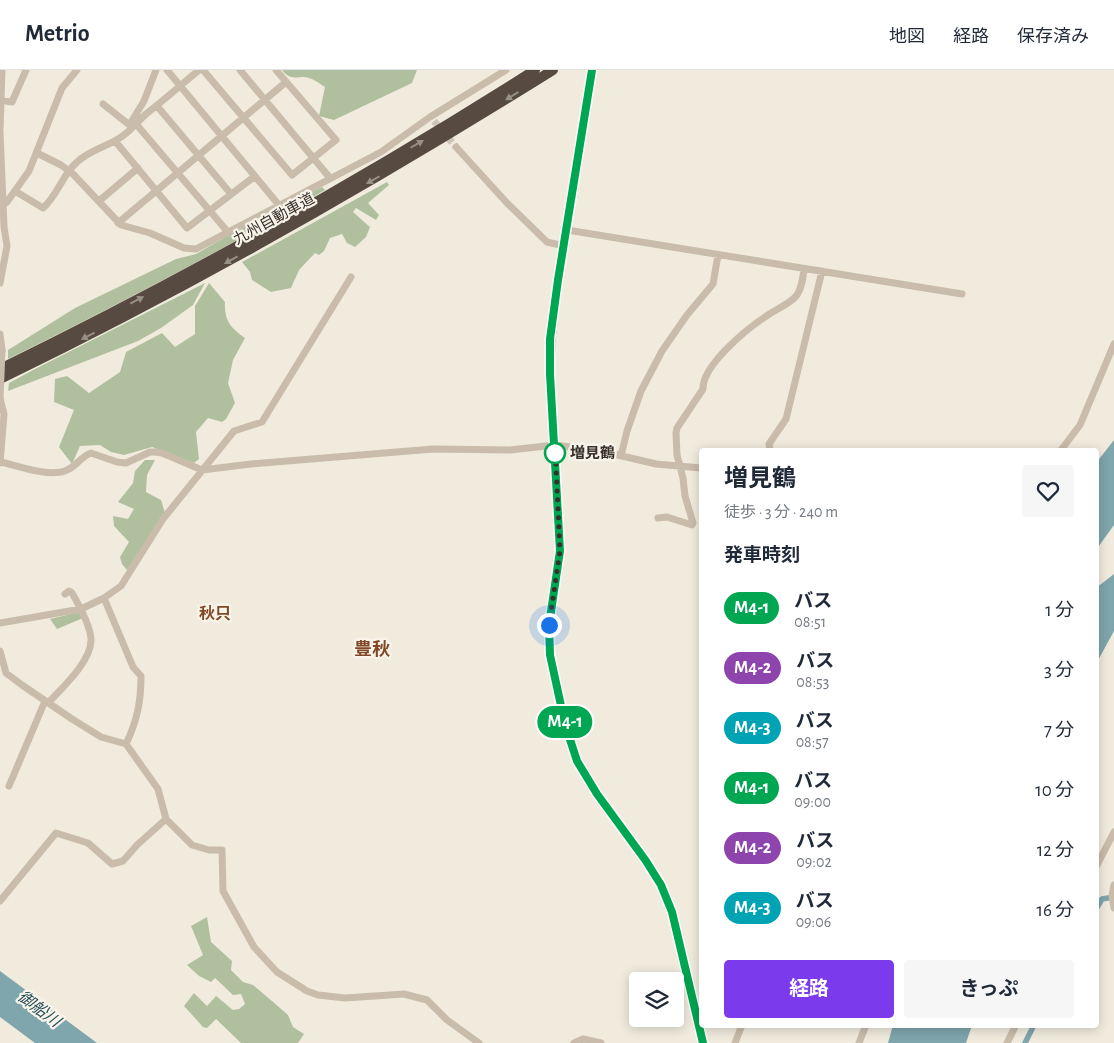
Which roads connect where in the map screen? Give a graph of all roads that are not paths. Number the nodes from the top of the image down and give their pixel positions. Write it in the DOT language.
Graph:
graph roads {
  1 [pos="2,70"];
  2 [pos="26,70"];
  3 [pos="77,70"];
  4 [pos="156,70"];
  5 [pos="167,70"];
  6 [pos="199,70"];
  7 [pos="203,70"];
  8 [pos="240,70"];
  9 [pos="276,70"];
  10 [pos="535,70"];
  11 [pos="553,70"];
  12 [pos="592,70"];
  13 [pos="503,71"];
  14 [pos="286,82"];
  15 [pos="179,86"];
  16 [pos="1,100"];
  17 [pos="265,100"];
  18 [pos="103,104"];
  19 [pos="157,106"];
  20 [pos="243,118"];
  21 [pos="133,125"];
  22 [pos="0,131"];
  23 [pos="221,136"];
  24 [pos="115,140"];
  25 [pos="456,147"];
  26 [pos="37,153"];
  27 [pos="199,154"];
  28 [pos="314,158"];
  29 [pos="138,168"];
  30 [pos="69,171"];
  31 [pos="177,172"];
  32 [pos="255,176"];
  33 [pos="330,178"];
  34 [pos="156,190"];
  35 [pos="15,191"];
  36 [pos="231,194"];
  37 [pos="99,201"];
  38 [pos="3,204"];
  39 [pos="278,204"];
  40 [pos="210,211"];
  41 [pos="118,224"];
  42 [pos="567,230"];
  43 [pos="227,231"];
  44 [pos="564,246"];
  45 [pos="718,255"];
  46 [pos="804,269"];
  47 [pos="822,271"];
  48 [pos="351,276"];
  49 [pos="0,283"];
  50 [pos="962,294"];
  51 [pos="0,334"];
  52 [pos="1114,344"];
  53 [pos="1,349"];
  54 [pos="0,369"];
  55 [pos="0,379"];
  56 [pos="0,400"];
  57 [pos="555,445"];
  58 [pos="770,448"];
  59 [pos="1063,448"];
  60 [pos="621,456"];
  61 [pos="0,463"];
  62 [pos="680,467"];
  63 [pos="699,468"];
  64 [pos="202,470"];
  65 [pos="658,518"];
  66 [pos="65,594"];
  67 [pos="104,598"];
  68 [pos="81,609"];
  69 [pos="0,623"];
  70 [pos="0,651"];
  71 [pos="46,702"];
  72 [pos="126,744"];
  73 [pos="9,786"];
  74 [pos="166,819"];
  75 [pos="1114,832"];
  76 [pos="1099,861"];
  77 [pos="1114,885"];
  78 [pos="0,901"];
  79 [pos="1114,908"];
  80 [pos="699,1026"];
  81 [pos="700,1028"];
  82 [pos="741,1028"];
  83 [pos="865,1028"];
  84 [pos="1014,1028"];
  85 [pos="479,1043"];
  86 [pos="574,1043"];
  87 [pos="601,1043"];
  88 [pos="703,1043"];
  89 [pos="735,1043"];
  90 [pos="859,1043"];
  91 [pos="1007,1043"];
  1 -- 16 [label="street"];
  2 -- 16 [label="street"];
  3 -- 26 [label="street"];
  4 -- 21 [label="street"];
  5 -- 15 [label="street"];
  6 -- 15 [label="street"];
  7 -- 20 [label="street"];
  8 -- 17 [label="street"];
  9 -- 14 [label="street"];
  54 -- 10 [label="highway, 九州自動車道, one-way"];
  11 -- 55 [label="highway, 九州自動車道, one-way"];
  12 -- 42 [label="main road"];
  13 -- 33 [label="street"];
  14 -- 17 [label="street"];
  14 -- 28 [label="street"];
  15 -- 19 [label="street"];
  15 -- 23 [label="street"];
  16 -- 22 [label="street"];
  17 -- 20 [label="street"];
  17 -- 28 [label="street"];
  18 -- 21 [label="street"];
  19 -- 21 [label="street"];
  19 -- 27 [label="street"];
  20 -- 23 [label="street"];
  20 -- 28 [label="street"];
  21 -- 24 [label="street"];
  21 -- 31 [label="street"];
  22 -- 38 [label="street"];
  23 -- 27 [label="street"];
  23 -- 32 [label="street"];
  24 -- 29 [label="street"];
  24 -- 30 [label="street"];
  25 -- 44 [label="street"];
  26 -- 30 [label="street"];
  26 -- 35 [label="street"];
  27 -- 31 [label="street"];
  27 -- 36 [label="street"];
  28 -- 33 [label="street"];
  29 -- 34 [label="street"];
  29 -- 37 [label="street"];
  30 -- 35 [label="street"];
  30 -- 37 [label="street"];
  31 -- 34 [label="street"];
  31 -- 40 [label="street"];
  32 -- 36 [label="street"];
  32 -- 39 [label="street"];
  33 -- 39 [label="street"];
  34 -- 40 [label="street"];
  34 -- 41 [label="street"];
  35 -- 38 [label="street"];
  36 -- 40 [label="street"];
  37 -- 41 [label="street"];
  38 -- 49 [label="street"];
  39 -- 43 [label="street"];
  40 -- 43 [label="street"];
  41 -- 43 [label="street"];
  42 -- 44 [label="main road"];
  42 -- 45 [label="street"];
  44 -- 57 [label="main road"];
  45 -- 46 [label="street"];
  45 -- 60 [label="street"];
  46 -- 47 [label="street"];
  46 -- 62 [label="street"];
  47 -- 50 [label="street"];
  47 -- 58 [label="street"];
  48 -- 64 [label="street"];
  51 -- 53 [label="street"];
  52 -- 59 [label="street"];
  53 -- 56 [label="street, bridge"];
  56 -- 61 [label="street"];
  57 -- 60 [label="street"];
  57 -- 64 [label="street"];
  57 -- 80 [label="main road"];
  60 -- 62 [label="street"];
  61 -- 64 [label="street"];
  62 -- 63 [label="street"];
  62 -- 65 [label="street"];
  64 -- 67 [label="street"];
  66 -- 68 [label="street"];
  67 -- 68 [label="street"];
  67 -- 72 [label="street"];
  68 -- 69 [label="street"];
  68 -- 71 [label="street"];
  70 -- 71 [label="street"];
  71 -- 72 [label="street"];
  71 -- 73 [label="street"];
  72 -- 74 [label="street"];
  74 -- 78 [label="street"];
  74 -- 85 [label="street"];
  75 -- 76 [label="street"];
  77 -- 79 [label="street"];
  81 -- 88 [label="main road"];
  82 -- 89 [label="street"];
  83 -- 90 [label="street"];
  84 -- 91 [label="street"];
  86 -- 87 [label="street"];
}
